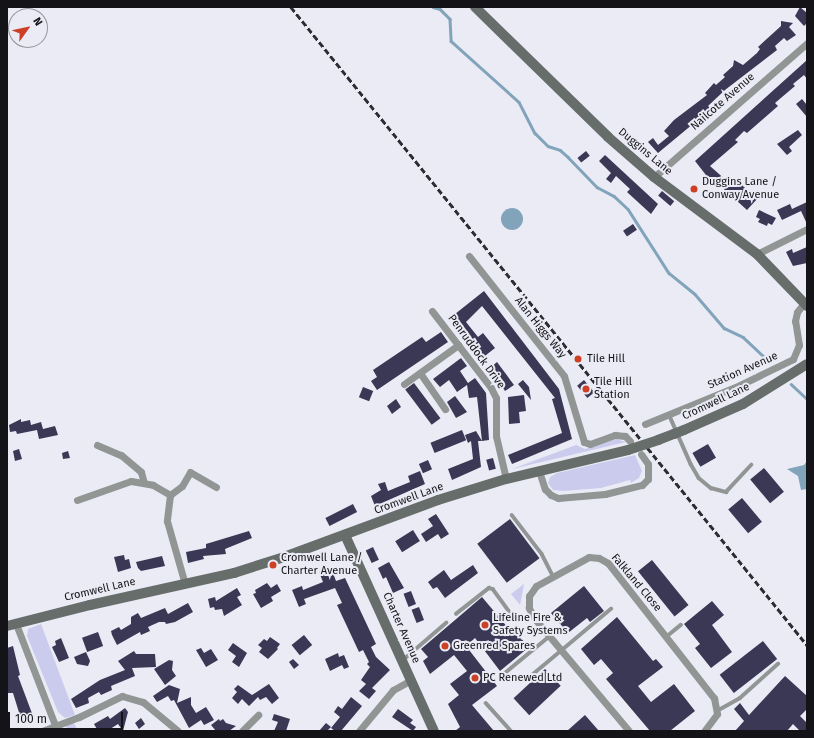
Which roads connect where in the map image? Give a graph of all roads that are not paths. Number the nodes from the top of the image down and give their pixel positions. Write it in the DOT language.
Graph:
graph roads {
  1 [pos="475,7"];
  2 [pos="807,43"];
  3 [pos="654,177"];
  4 [pos="807,229"];
  5 [pos="756,254"];
  6 [pos="468,256"];
  7 [pos="806,305"];
  8 [pos="432,311"];
  9 [pos="458,345"];
  10 [pos="807,364"];
  11 [pos="420,373"];
  12 [pos="404,384"];
  13 [pos="445,409"];
  14 [pos="669,414"];
  15 [pos="645,424"];
  16 [pos="97,445"];
  17 [pos="629,445"];
  18 [pos="641,454"];
  19 [pos="751,465"];
  20 [pos="539,471"];
  21 [pos="506,479"];
  22 [pos="144,483"];
  23 [pos="216,487"];
  24 [pos="170,495"];
  25 [pos="77,500"];
  26 [pos="512,515"];
  27 [pos="345,535"];
  28 [pos="553,576"];
  29 [pos="185,584"];
  30 [pos="610,609"];
  31 [pos="456,614"];
  32 [pos="534,616"];
  33 [pos="446,623"];
  34 [pos="11,625"];
  35 [pos="681,625"];
  36 [pos="550,636"];
  37 [pos="666,637"];
  38 [pos="562,651"];
  39 [pos="402,660"];
  40 [pos="778,664"];
  41 [pos="505,674"];
  42 [pos="532,675"];
  43 [pos="411,680"];
  44 [pos="486,703"];
  45 [pos="718,711"];
  46 [pos="258,715"];
  47 [pos="55,725"];
  48 [pos="42,731"];
  49 [pos="178,731"];
  50 [pos="242,731"];
  51 [pos="359,731"];
  52 [pos="434,731"];
  53 [pos="512,731"];
  54 [pos="629,731"];
  55 [pos="704,731"];
  1 -- 3 [label="street, Duggins Lane"];
  2 -- 3 [label="street, Nailcote Avenue"];
  3 -- 5 [label="street, Duggins Lane"];
  4 -- 5 [label="street"];
  5 -- 7 [label="street, Duggins Lane"];
  6 -- 17 [label="street, Alan Higgs Way"];
  7 -- 14 [label="street, Station Avenue"];
  8 -- 9 [label="street, Penruddock Drive"];
  9 -- 11 [label="street"];
  9 -- 21 [label="street, Penruddock Drive"];
  10 -- 17 [label="street, Cromwell Lane, bridge"];
  11 -- 12 [label="street"];
  11 -- 13 [label="street"];
  14 -- 15 [label="street, Station Avenue"];
  14 -- 19 [label="lane"];
  16 -- 22 [label="street"];
  17 -- 20 [label="street, Cromwell Lane"];
  18 -- 20 [label="street"];
  20 -- 21 [label="street, Cromwell Lane"];
  21 -- 27 [label="street, Cromwell Lane"];
  22 -- 24 [label="street"];
  22 -- 25 [label="street"];
  23 -- 24 [label="street"];
  24 -- 29 [label="street"];
  26 -- 28 [label="lane"];
  27 -- 29 [label="street, Cromwell Lane"];
  27 -- 39 [label="street, Charter Avenue"];
  28 -- 32 [label="street, Falkland Close"];
  28 -- 37 [label="street, Falkland Close"];
  29 -- 34 [label="street, Cromwell Lane"];
  30 -- 38 [label="lane"];
  31 -- 32 [label="lane"];
  32 -- 36 [label="street, Falkland Close"];
  33 -- 39 [label="lane"];
  34 -- 47 [label="street"];
  35 -- 37 [label="lane"];
  36 -- 38 [label="street, Falkland Close"];
  36 -- 41 [label="lane"];
  37 -- 45 [label="street, Falkland Close"];
  38 -- 42 [label="lane"];
  38 -- 54 [label="street, Falkland Close"];
  39 -- 43 [label="street, Charter Avenue"];
  40 -- 45 [label="lane"];
  43 -- 51 [label="street"];
  43 -- 52 [label="street, Charter Avenue"];
  44 -- 53 [label="lane"];
  45 -- 55 [label="street"];
  46 -- 50 [label="street"];
  47 -- 48 [label="street"];
  47 -- 49 [label="street"];
}
